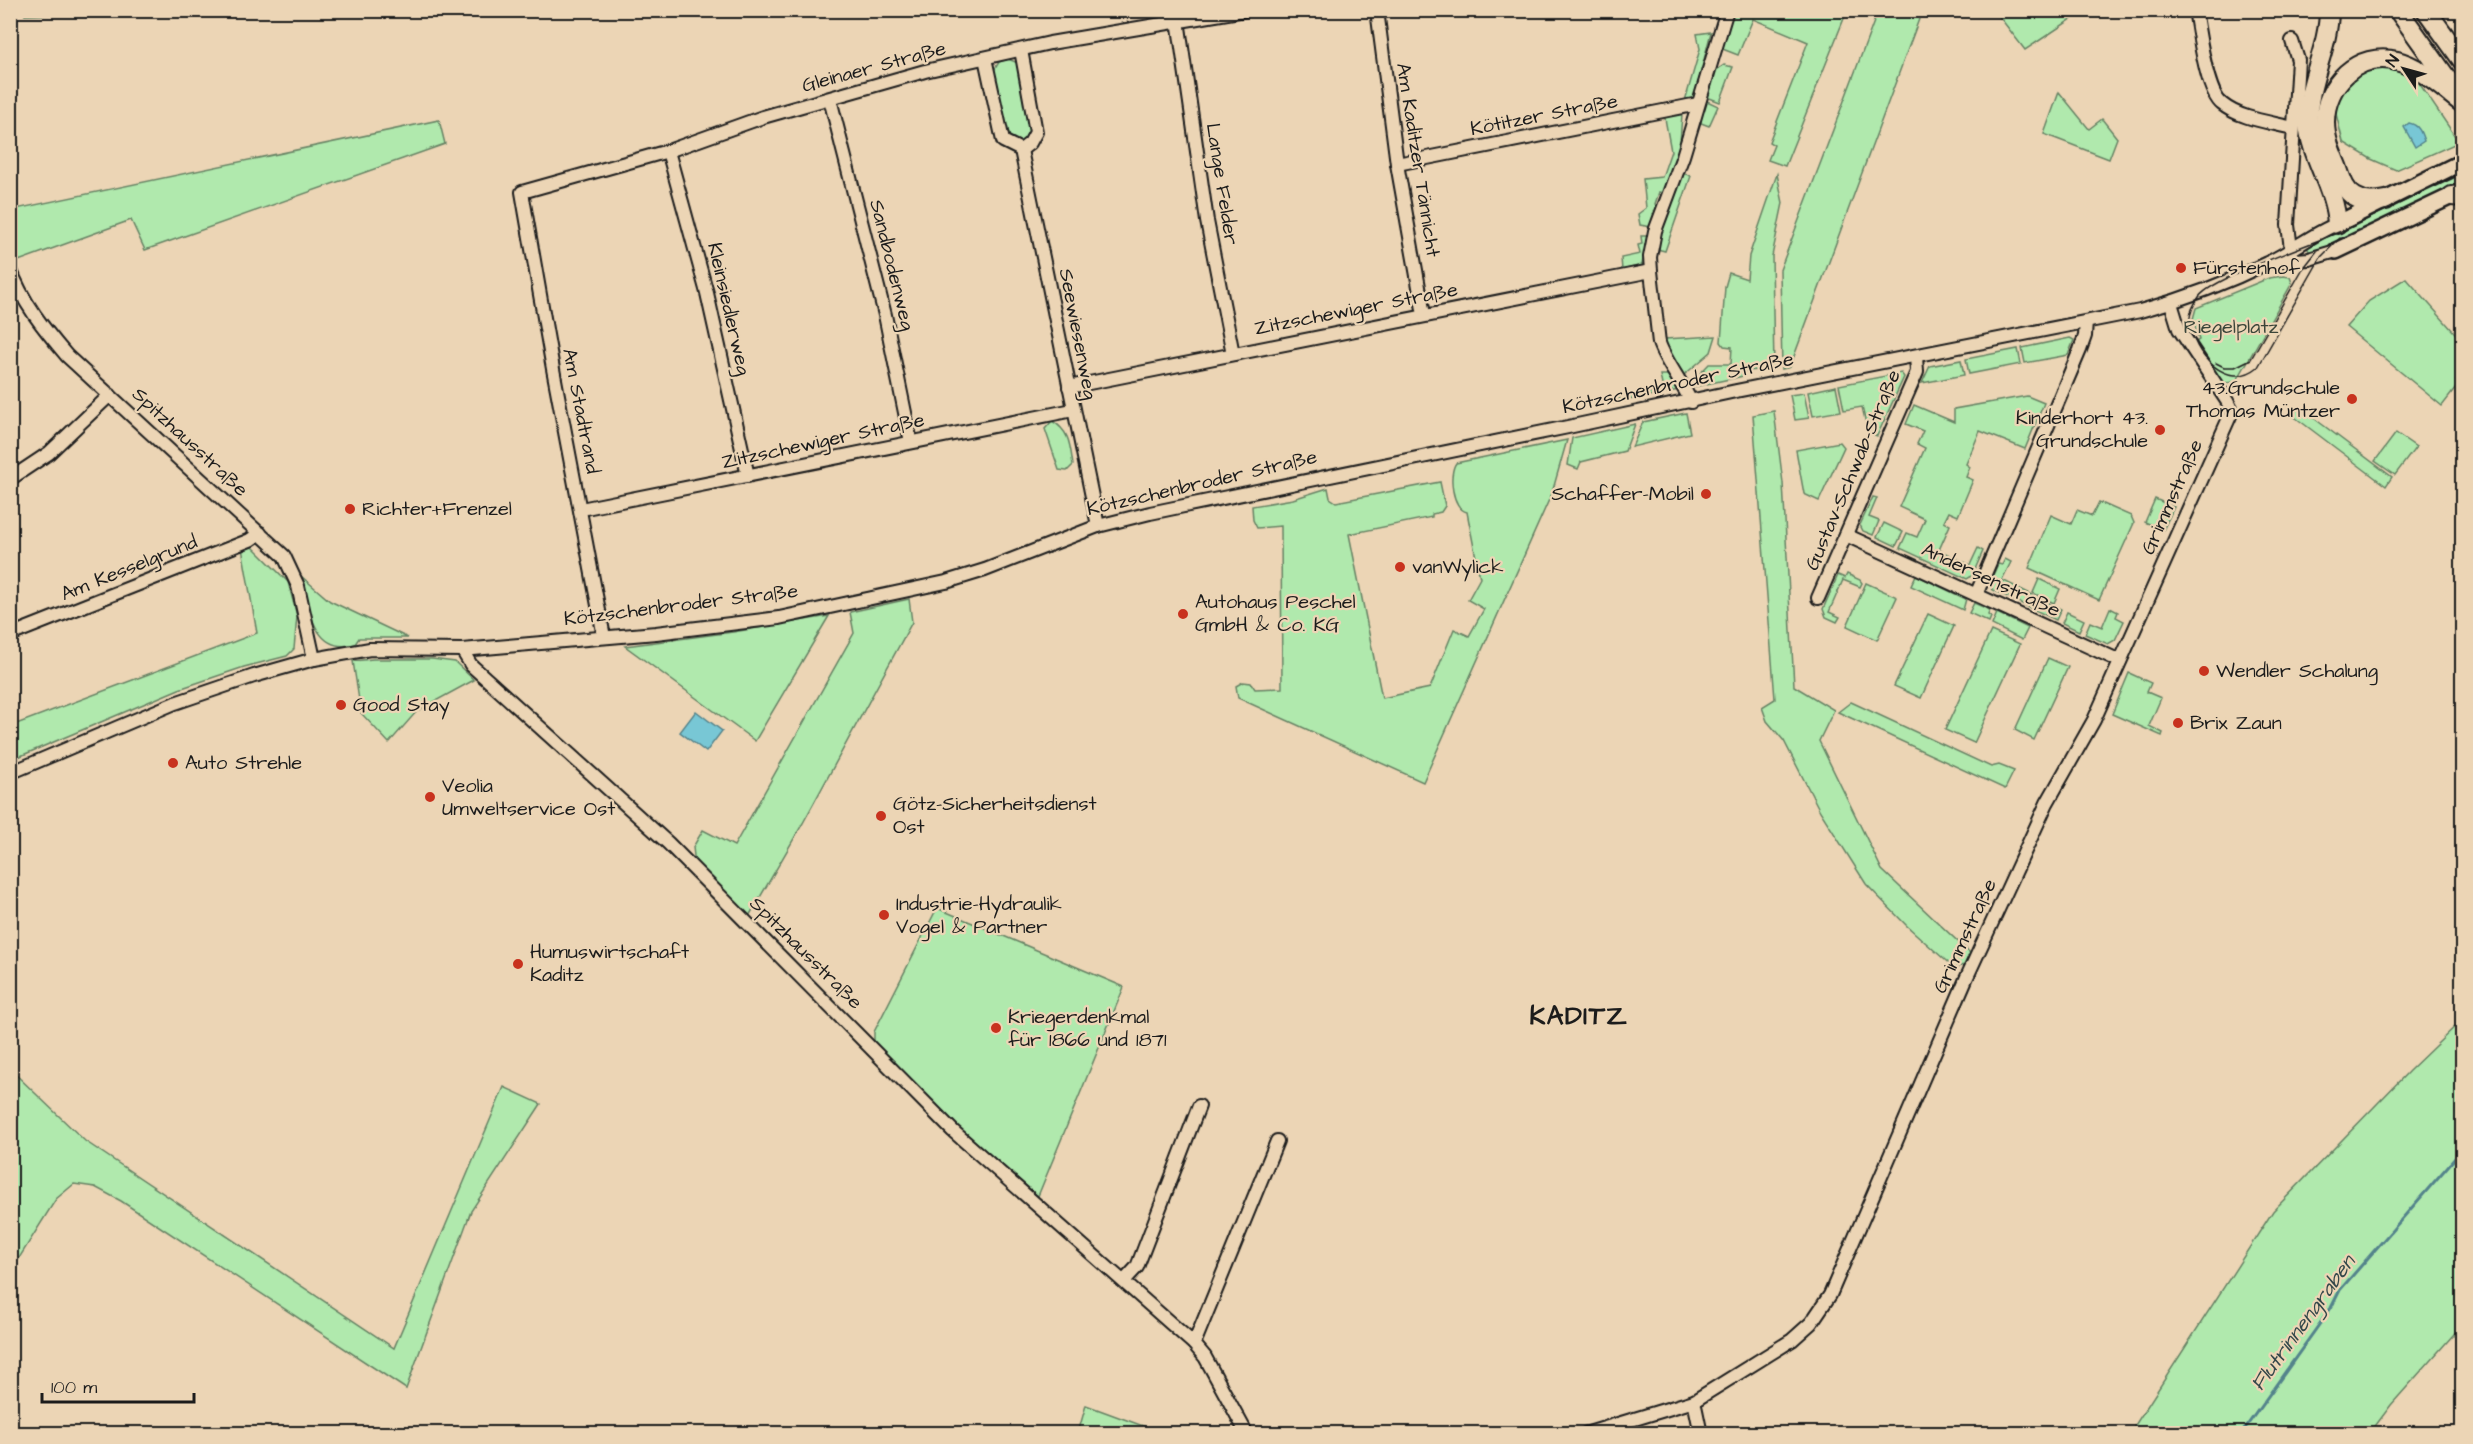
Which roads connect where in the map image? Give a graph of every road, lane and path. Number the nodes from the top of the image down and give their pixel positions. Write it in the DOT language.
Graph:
graph roads {
  1 [pos="1245,10"];
  2 [pos="1377,10"];
  3 [pos="1727,10"];
  4 [pos="2195,10"];
  5 [pos="2329,10"];
  6 [pos="2397,10"];
  7 [pos="2426,10"];
  8 [pos="1178,20"];
  9 [pos="2292,41"];
  10 [pos="1021,50"];
  11 [pos="985,58"];
  12 [pos="2463,60"];
  13 [pos="830,99"];
  14 [pos="2463,101"];
  15 [pos="1698,104"];
  16 [pos="2292,128"];
  17 [pos="1021,150"];
  18 [pos="669,151"];
  19 [pos="2463,162"];
  20 [pos="1397,164"];
  21 [pos="522,192"];
  22 [pos="2459,194"];
  23 [pos="2386,200"];
  24 [pos="2337,224"];
  25 [pos="2291,249"];
  26 [pos="2336,251"];
  27 [pos="2270,262"];
  28 [pos="10,268"];
  29 [pos="1651,271"];
  30 [pos="2171,303"];
  31 [pos="1424,315"];
  32 [pos="2086,322"];
  33 [pos="1233,354"];
  34 [pos="1916,356"];
  35 [pos="1069,387"];
  36 [pos="110,395"];
  37 [pos="1691,402"];
  38 [pos="1073,410"];
  39 [pos="911,442"];
  40 [pos="748,476"];
  41 [pos="10,479"];
  42 [pos="581,509"];
  43 [pos="1098,526"];
  44 [pos="260,533"];
  45 [pos="1846,535"];
  46 [pos="1976,595"];
  47 [pos="1818,598"];
  48 [pos="10,636"];
  49 [pos="604,637"];
  50 [pos="462,650"];
  51 [pos="314,659"];
  52 [pos="2120,661"];
  53 [pos="10,773"];
  54 [pos="1199,1106"];
  55 [pos="1277,1141"];
  56 [pos="1124,1281"];
  57 [pos="1194,1344"];
  58 [pos="1694,1401"];
  59 [pos="1247,1434"];
  60 [pos="1585,1434"];
  61 [pos="1701,1434"];
  1 -- 8 [label="street, Gleinaer Straße"];
  2 -- 20 [label="street, Am Kaditzer Tännicht"];
  3 -- 15 [label="street"];
  4 -- 16 [label="street"];
  5 -- 24 [label="highway"];
  6 -- 14 [label="highway"];
  7 -- 12 [label="highway"];
  8 -- 10 [label="street, Gleinaer Straße"];
  8 -- 33 [label="street, Lange Felder"];
  9 -- 16 [label="street"];
  10 -- 11 [label="street, Gleinaer Straße"];
  10 -- 17 [label="street"];
  11 -- 13 [label="street, Gleinaer Straße"];
  11 -- 17 [label="street"];
  13 -- 18 [label="street, Gleinaer Straße"];
  13 -- 39 [label="street, Sandbodenweg"];
  14 -- 23 [label="highway"];
  15 -- 20 [label="street, Kötitzer Straße"];
  15 -- 29 [label="street"];
  16 -- 25 [label="street"];
  17 -- 35 [label="street, Seewiesenweg"];
  18 -- 21 [label="street, Gleinaer Straße"];
  18 -- 40 [label="street, Kleinsiedlerweg"];
  19 -- 23 [label="main road, Kötzschenbroder Straße"];
  20 -- 31 [label="street, Am Kaditzer Tännicht"];
  21 -- 42 [label="street, Am Stadtrand"];
  22 -- 26 [label="main road, Kötzschenbroder Straße"];
  23 -- 24 [label="main road, Kötzschenbroder Straße"];
  24 -- 25 [label="street, Kötzschenbroder Straße"];
  25 -- 27 [label="street, Kötzschenbroder Straße"];
  26 -- 27 [label="street, Kötzschenbroder Straße"];
  27 -- 30 [label="street, Kötzschenbroder Straße"];
  28 -- 36 [label="street, Spitzhausstraße"];
  29 -- 31 [label="street, Zitzschewiger Straße"];
  29 -- 37 [label="street"];
  30 -- 32 [label="street, Kötzschenbroder Straße"];
  30 -- 52 [label="street, Grimmstraße"];
  31 -- 33 [label="street, Zitzschewiger Straße"];
  32 -- 34 [label="street, Kötzschenbroder Straße"];
  32 -- 46 [label="street"];
  33 -- 35 [label="street, Zitzschewiger Straße"];
  34 -- 37 [label="street, Kötzschenbroder Straße"];
  34 -- 45 [label="street, Gustav-Schwab-Straße"];
  35 -- 38 [label="street, Seewiesenweg"];
  36 -- 41 [label="street"];
  36 -- 44 [label="street, Spitzhausstraße"];
  37 -- 43 [label="street, Kötzschenbroder Straße"];
  38 -- 39 [label="street, Zitzschewiger Straße"];
  38 -- 43 [label="street, Seewiesenweg"];
  39 -- 40 [label="street, Zitzschewiger Straße"];
  40 -- 42 [label="street, Zitzschewiger Straße"];
  42 -- 49 [label="street, Am Stadtrand"];
  43 -- 49 [label="street, Kötzschenbroder Straße"];
  44 -- 48 [label="street, Am Kesselgrund"];
  44 -- 51 [label="street, Spitzhausstraße"];
  45 -- 46 [label="street, Andersenstraße"];
  45 -- 47 [label="street, Gustav-Schwab-Straße"];
  46 -- 52 [label="street, Andersenstraße"];
  49 -- 50 [label="street, Kötzschenbroder Straße"];
  50 -- 51 [label="street, Kötzschenbroder Straße"];
  50 -- 56 [label="street, Spitzhausstraße"];
  51 -- 53 [label="street, Kötzschenbroder Straße"];
  52 -- 58 [label="street, Grimmstraße"];
  54 -- 56 [label="street"];
  55 -- 57 [label="street"];
  56 -- 57 [label="street, Spitzhausstraße"];
  57 -- 59 [label="street, Spitzhausstraße"];
  58 -- 60 [label="street, Grimmstraße"];
  58 -- 61 [label="street"];
}
